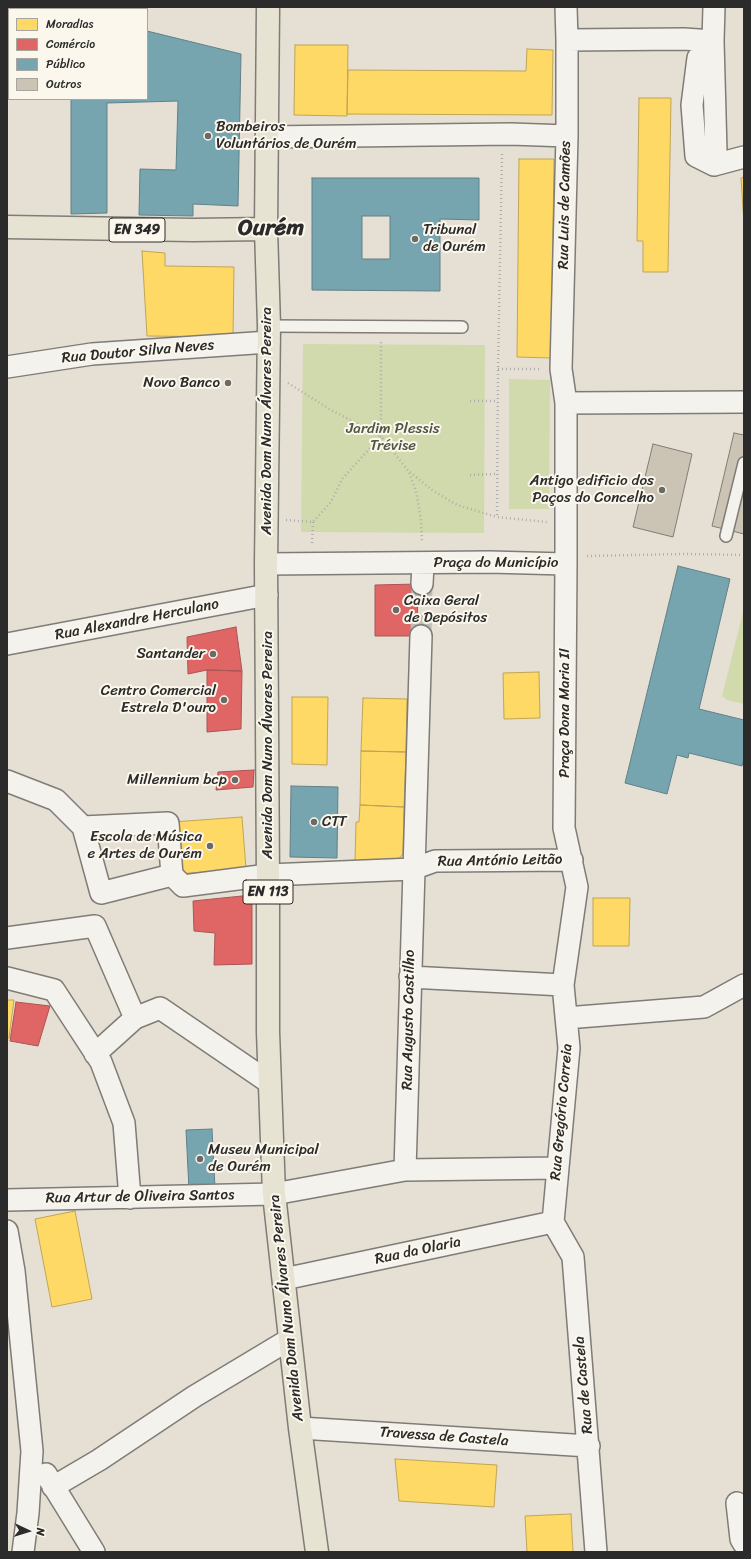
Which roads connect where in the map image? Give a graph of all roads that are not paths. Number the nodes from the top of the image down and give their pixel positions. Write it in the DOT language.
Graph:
graph roads {
  1 [pos="268,7"];
  2 [pos="566,7"];
  3 [pos="714,7"];
  4 [pos="567,40"];
  5 [pos="713,41"];
  6 [pos="567,136"];
  7 [pos="267,137"];
  8 [pos="744,157"];
  9 [pos="7,227"];
  10 [pos="266,229"];
  11 [pos="462,328"];
  12 [pos="269,334"];
  13 [pos="7,367"];
  14 [pos="744,402"];
  15 [pos="566,403"];
  16 [pos="744,462"];
  17 [pos="726,536"];
  18 [pos="266,564"];
  19 [pos="566,564"];
  20 [pos="267,595"];
  21 [pos="421,636"];
  22 [pos="7,644"];
  23 [pos="7,781"];
  24 [pos="83,827"];
  25 [pos="572,860"];
  26 [pos="413,869"];
  27 [pos="172,875"];
  28 [pos="268,875"];
  29 [pos="101,893"];
  30 [pos="95,926"];
  31 [pos="7,938"];
  32 [pos="410,977"];
  33 [pos="7,978"];
  34 [pos="744,985"];
  35 [pos="563,986"];
  36 [pos="135,1018"];
  37 [pos="566,1018"];
  38 [pos="95,1054"];
  39 [pos="270,1083"];
  40 [pos="558,1168"];
  41 [pos="405,1170"];
  42 [pos="274,1194"];
  43 [pos="130,1198"];
  44 [pos="7,1200"];
  45 [pos="553,1222"];
  46 [pos="7,1231"];
  47 [pos="10,1272"];
  48 [pos="284,1279"];
  49 [pos="290,1339"];
  50 [pos="300,1428"];
  51 [pos="589,1446"];
  52 [pos="32,1451"];
  53 [pos="53,1486"];
  54 [pos="737,1503"];
  55 [pos="744,1544"];
  56 [pos="24,1552"];
  57 [pos="94,1552"];
  58 [pos="317,1552"];
  59 [pos="596,1552"];
  1 -- 7 [label="main road, Avenida Dom Nuno Álvares Pereira / EN 113"];
  2 -- 4 [label="street, Rua Luis de Camões"];
  3 -- 5 [label="street"];
  4 -- 5 [label="street"];
  4 -- 6 [label="street, Rua Luis de Camões"];
  5 -- 8 [label="street"];
  6 -- 7 [label="street"];
  6 -- 15 [label="street, Rua Luis de Camões"];
  7 -- 10 [label="main road, Avenida Dom Nuno Álvares Pereira / EN 113"];
  9 -- 10 [label="main road, EN 349"];
  10 -- 12 [label="main road, Avenida Dom Nuno Álvares Pereira / EN 113"];
  11 -- 12 [label="lane"];
  12 -- 13 [label="street, Rua Doutor Silva Neves"];
  12 -- 18 [label="main road, Avenida Dom Nuno Álvares Pereira / EN 113"];
  14 -- 15 [label="street"];
  15 -- 19 [label="street, Praça do Município"];
  16 -- 17 [label="lane"];
  18 -- 19 [label="street, Praça do Município"];
  18 -- 20 [label="main road, Avenida Dom Nuno Álvares Pereira / EN 113"];
  19 -- 25 [label="street, Praça Dona Maria II"];
  20 -- 22 [label="street, Rua Alexandre Herculano"];
  20 -- 28 [label="main road, Avenida Dom Nuno Álvares Pereira / EN 113"];
  21 -- 26 [label="street, Rua Augusto Castilho"];
  23 -- 24 [label="street"];
  24 -- 27 [label="street"];
  24 -- 29 [label="street"];
  25 -- 26 [label="street, Rua António Leitão"];
  25 -- 35 [label="street, Rua Gregório Correia"];
  26 -- 28 [label="street, Rua António Leitão"];
  26 -- 32 [label="street, Rua Augusto Castilho"];
  27 -- 28 [label="street, Rua António Leitão"];
  27 -- 29 [label="street"];
  28 -- 39 [label="main road, Avenida Dom Nuno Álvares Pereira / EN 113"];
  29 -- 30 [label="street"];
  30 -- 31 [label="street"];
  30 -- 36 [label="street"];
  32 -- 35 [label="street"];
  32 -- 41 [label="street, Rua Augusto Castilho"];
  33 -- 38 [label="street"];
  34 -- 37 [label="street"];
  35 -- 37 [label="street, Rua Gregório Correia"];
  36 -- 38 [label="street"];
  36 -- 39 [label="street"];
  37 -- 40 [label="street, Rua Gregório Correia"];
  38 -- 43 [label="street"];
  39 -- 42 [label="main road, Avenida Dom Nuno Álvares Pereira / EN 113"];
  40 -- 41 [label="street, Rua Artur de Oliveira Santos"];
  40 -- 45 [label="street, Rua Gregório Correia"];
  41 -- 42 [label="street, Rua Artur de Oliveira Santos"];
  42 -- 43 [label="street, Rua Artur de Oliveira Santos"];
  42 -- 48 [label="main road, Avenida Dom Nuno Álvares Pereira / EN 113"];
  43 -- 44 [label="street, Rua Artur de Oliveira Santos"];
  45 -- 48 [label="street, Rua da Olaria"];
  45 -- 51 [label="street, Rua de Castela"];
  46 -- 47 [label="street"];
  47 -- 52 [label="street"];
  48 -- 49 [label="main road, Avenida Dom Nuno Álvares Pereira / EN 113"];
  49 -- 50 [label="main road, Avenida Dom Nuno Álvares Pereira / EN 113"];
  49 -- 53 [label="street"];
  50 -- 51 [label="street, Travessa de Castela"];
  50 -- 58 [label="main road, Avenida Dom Nuno Álvares Pereira / EN 113"];
  51 -- 59 [label="street, Rua de Castela"];
  52 -- 53 [label="street"];
  52 -- 56 [label="street"];
  53 -- 57 [label="street"];
  54 -- 55 [label="street"];
}
